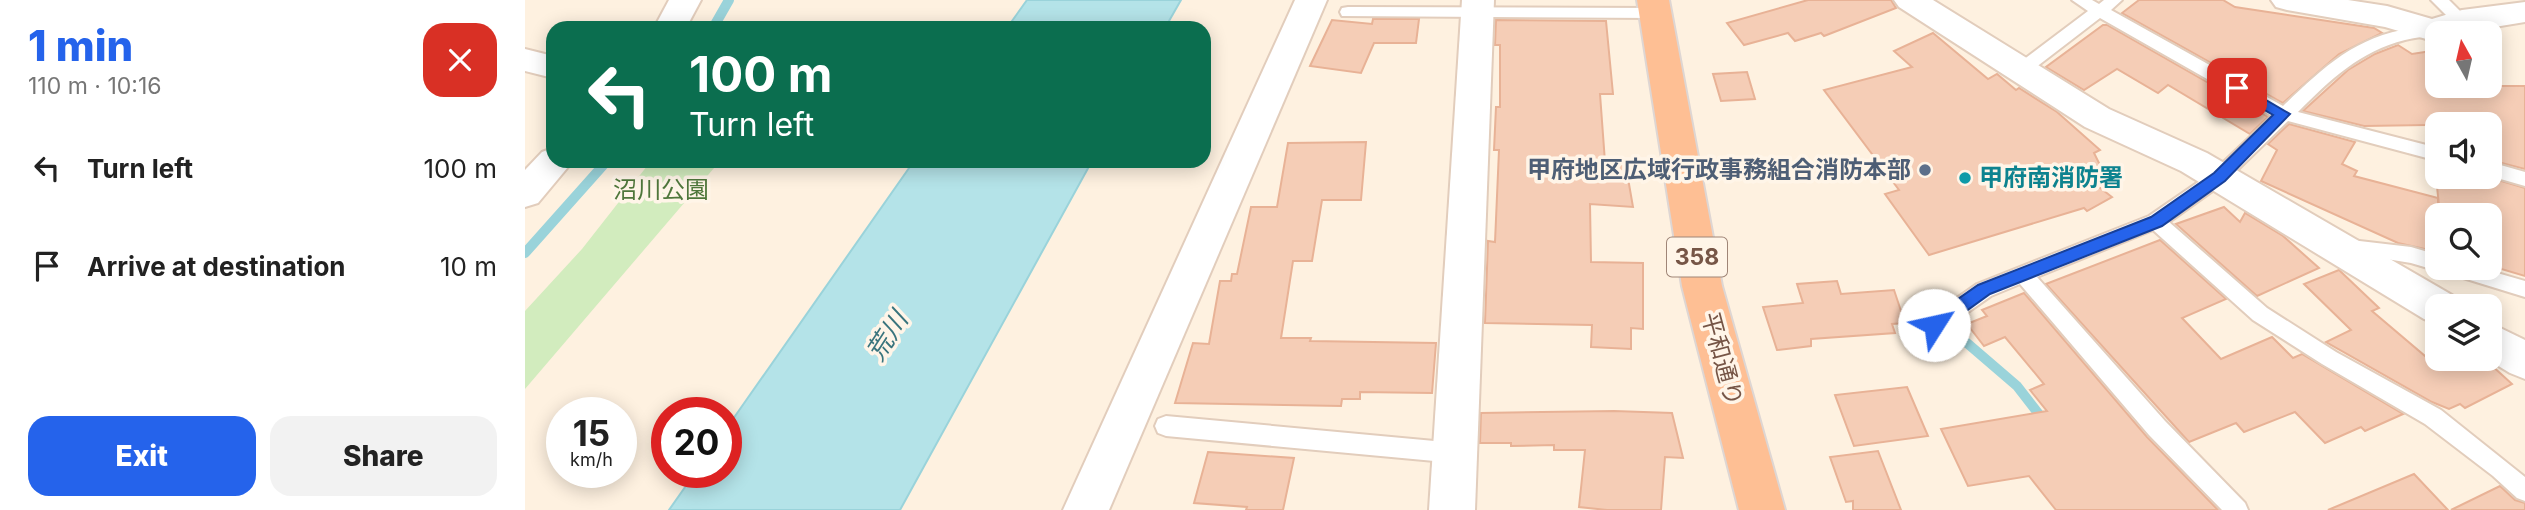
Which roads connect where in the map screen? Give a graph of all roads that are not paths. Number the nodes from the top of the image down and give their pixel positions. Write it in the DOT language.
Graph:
graph roads {
  1 [pos="685,0"];
  2 [pos="1311,0"];
  3 [pos="1910,0"];
  4 [pos="2080,0"];
  5 [pos="2113,0"];
  6 [pos="2287,0"];
  7 [pos="1477,6"];
  8 [pos="1654,7"];
  9 [pos="2100,11"];
  10 [pos="1348,12"];
  11 [pos="2525,12"];
  12 [pos="674,21"];
  13 [pos="2448,21"];
  14 [pos="2425,28"];
  15 [pos="2503,38"];
  16 [pos="2525,40"];
  17 [pos="525,60"];
  18 [pos="546,65"];
  19 [pos="2021,70"];
  20 [pos="2283,114"];
  21 [pos="2425,152"];
  22 [pos="548,168"];
  23 [pos="2502,172"];
  24 [pos="2219,177"];
  25 [pos="2525,179"];
  26 [pos="525,193"];
  27 [pos="2156,221"];
  28 [pos="2336,245"];
  29 [pos="2425,259"];
  30 [pos="2023,274"];
  31 [pos="2495,280"];
  32 [pos="2525,289"];
  33 [pos="2425,299"];
  34 [pos="1934,325"];
  35 [pos="2502,347"];
  36 [pos="2525,361"];
  37 [pos="1166,426"];
  38 [pos="1455,453"];
  39 [pos="2525,491"];
  40 [pos="1087,510"];
  41 [pos="1452,510"];
  42 [pos="1762,510"];
  43 [pos="2237,510"];
  1 -- 12 [label="street"];
  2 -- 40 [label="street"];
  3 -- 19 [label="street"];
  4 -- 9 [label="lane"];
  5 -- 9 [label="lane"];
  6 -- 13 [label="street"];
  7 -- 8 [label="lane"];
  7 -- 10 [label="lane"];
  7 -- 38 [label="street"];
  8 -- 42 [label="highway, 平和通り / 358"];
  9 -- 19 [label="lane"];
  9 -- 20 [label="lane"];
  11 -- 13 [label="street"];
  14 -- 20 [label="lane"];
  15 -- 16 [label="street"];
  17 -- 18 [label="street"];
  19 -- 24 [label="street"];
  20 -- 21 [label="lane"];
  20 -- 24 [label="lane"];
  22 -- 26 [label="street"];
  23 -- 25 [label="lane"];
  24 -- 27 [label="lane"];
  24 -- 28 [label="street"];
  27 -- 30 [label="lane"];
  27 -- 39 [label="lane"];
  28 -- 29 [label="lane"];
  28 -- 33 [label="street"];
  30 -- 34 [label="lane"];
  30 -- 43 [label="lane"];
  31 -- 32 [label="lane"];
  35 -- 36 [label="street"];
  37 -- 38 [label="lane"];
  38 -- 41 [label="street"];
}
